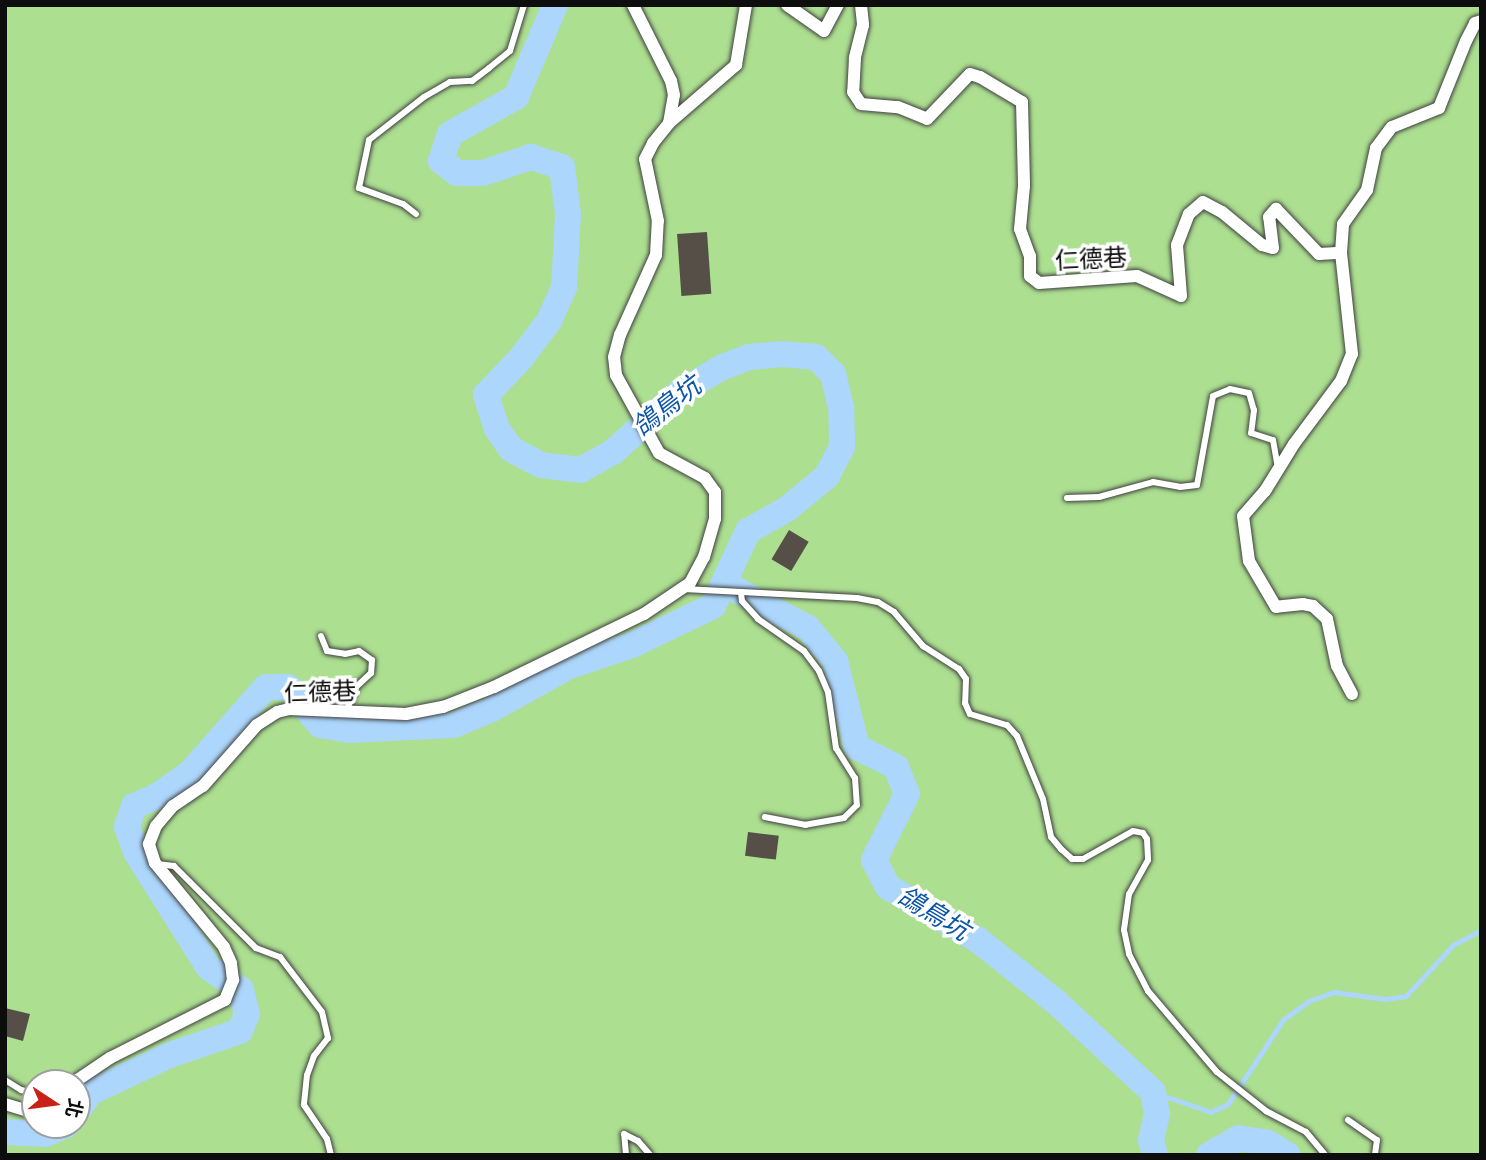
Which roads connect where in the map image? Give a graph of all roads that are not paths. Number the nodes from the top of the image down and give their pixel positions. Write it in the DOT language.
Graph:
graph roads {
  1 [pos="524,5"];
  2 [pos="633,5"];
  3 [pos="746,5"];
  4 [pos="787,5"];
  5 [pos="838,5"];
  6 [pos="862,5"];
  7 [pos="1481,21"];
  8 [pos="669,123"];
  9 [pos="416,214"];
  10 [pos="1342,253"];
  11 [pos="1278,469"];
  12 [pos="1067,498"];
  13 [pos="688,590"];
  14 [pos="741,593"];
  15 [pos="321,636"];
  16 [pos="1352,694"];
  17 [pos="347,709"];
  18 [pos="765,817"];
  19 [pos="155,863"];
  20 [pos="91,1071"];
  21 [pos="5,1080"];
  22 [pos="21,1090"];
  23 [pos="1348,1120"];
  24 [pos="331,1155"];
  25 [pos="626,1155"];
  26 [pos="650,1155"];
  27 [pos="1325,1155"];
  28 [pos="1375,1155"];
  1 -- 9 [label="lane"];
  2 -- 8 [label="street"];
  3 -- 8 [label="street"];
  4 -- 5 [label="street"];
  6 -- 10 [label="street, 仁德巷"];
  7 -- 10 [label="street"];
  8 -- 13 [label="street, 仁德巷"];
  10 -- 11 [label="street"];
  11 -- 12 [label="lane"];
  11 -- 16 [label="street"];
  13 -- 14 [label="lane"];
  13 -- 17 [label="street, 仁德巷"];
  14 -- 18 [label="lane"];
  14 -- 27 [label="lane"];
  15 -- 17 [label="lane"];
  17 -- 19 [label="street, 仁德巷"];
  19 -- 20 [label="street"];
  19 -- 24 [label="lane"];
  21 -- 22 [label="lane"];
  23 -- 28 [label="lane"];
  25 -- 26 [label="lane"];
}
